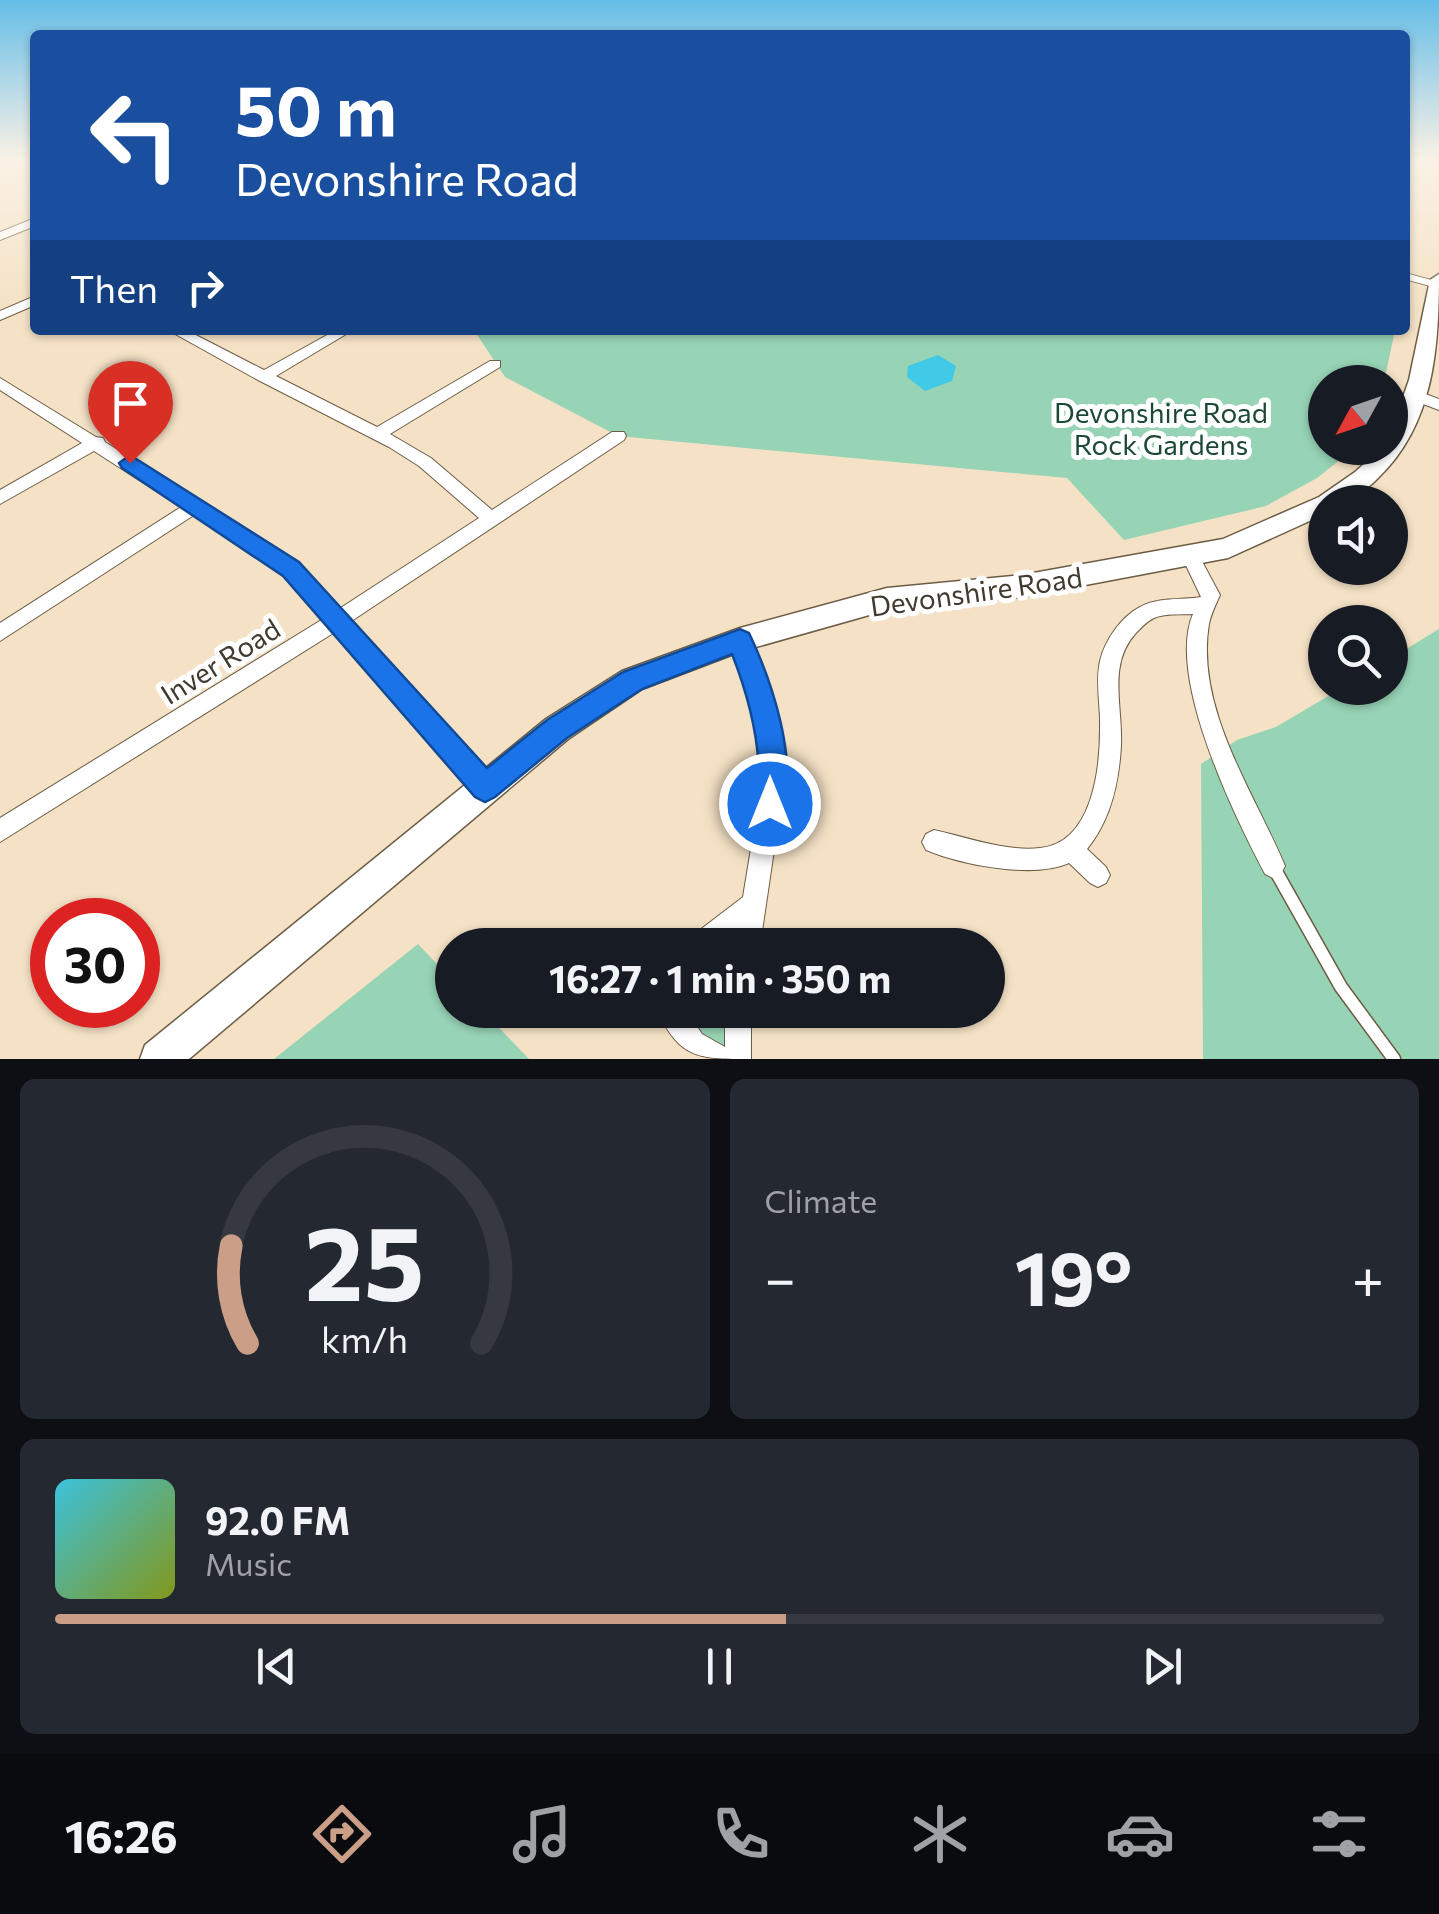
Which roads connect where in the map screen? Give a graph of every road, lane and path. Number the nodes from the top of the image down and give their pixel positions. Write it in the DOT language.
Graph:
graph roads {
  1 [pos="0,219"];
  2 [pos="30,224"];
  3 [pos="6,233"];
  4 [pos="1410,278"];
  5 [pos="1438,289"];
  6 [pos="30,302"];
  7 [pos="0,316"];
  8 [pos="184,335"];
  9 [pos="337,335"];
  10 [pos="495,364"];
  11 [pos="263,377"];
  12 [pos="2,389"];
  13 [pos="1430,400"];
  14 [pos="376,435"];
  15 [pos="618,436"];
  16 [pos="97,442"];
  17 [pos="1358,485"];
  18 [pos="0,498"];
  19 [pos="195,506"];
  20 [pos="1308,511"];
  21 [pos="490,518"];
  22 [pos="1191,558"];
  23 [pos="1203,605"];
  24 [pos="339,619"];
  25 [pos="0,633"];
  26 [pos="740,640"];
  27 [pos="485,788"];
  28 [pos="0,830"];
  29 [pos="934,842"];
  30 [pos="1072,850"];
  31 [pos="1273,866"];
  32 [pos="1098,874"];
  33 [pos="755,903"];
  34 [pos="723,928"];
  35 [pos="751,928"];
  36 [pos="683,1028"];
  37 [pos="738,1028"];
  38 [pos="159,1059"];
  39 [pos="720,1059"];
  40 [pos="738,1059"];
  41 [pos="1394,1059"];
  1 -- 3 [label="street"];
  2 -- 3 [label="street"];
  4 -- 5 [label="lane"];
  5 -- 13 [label="main road, Devonshire Road"];
  6 -- 7 [label="street"];
  8 -- 11 [label="street"];
  9 -- 11 [label="street"];
  10 -- 14 [label="street"];
  11 -- 14 [label="street"];
  12 -- 16 [label="street"];
  13 -- 17 [label="main road, Devonshire Road"];
  14 -- 21 [label="street"];
  15 -- 21 [label="street, Inver Road"];
  16 -- 18 [label="street"];
  16 -- 19 [label="street"];
  19 -- 24 [label="street"];
  19 -- 25 [label="street"];
  20 -- 22 [label="main road, Devonshire Road"];
  21 -- 24 [label="street, Inver Road"];
  22 -- 23 [label="street"];
  22 -- 26 [label="main road, Devonshire Road"];
  23 -- 30 [label="street"];
  23 -- 31 [label="street"];
  24 -- 27 [label="street"];
  24 -- 28 [label="street, Inver Road"];
  26 -- 27 [label="main road, Devonshire Road"];
  26 -- 33 [label="street"];
  27 -- 38 [label="main road, Devonshire Road"];
  29 -- 30 [label="street"];
  30 -- 32 [label="street"];
  31 -- 41 [label="lane"];
  33 -- 34 [label="street"];
  33 -- 35 [label="street"];
  36 -- 39 [label="street"];
  37 -- 40 [label="street"];
}
